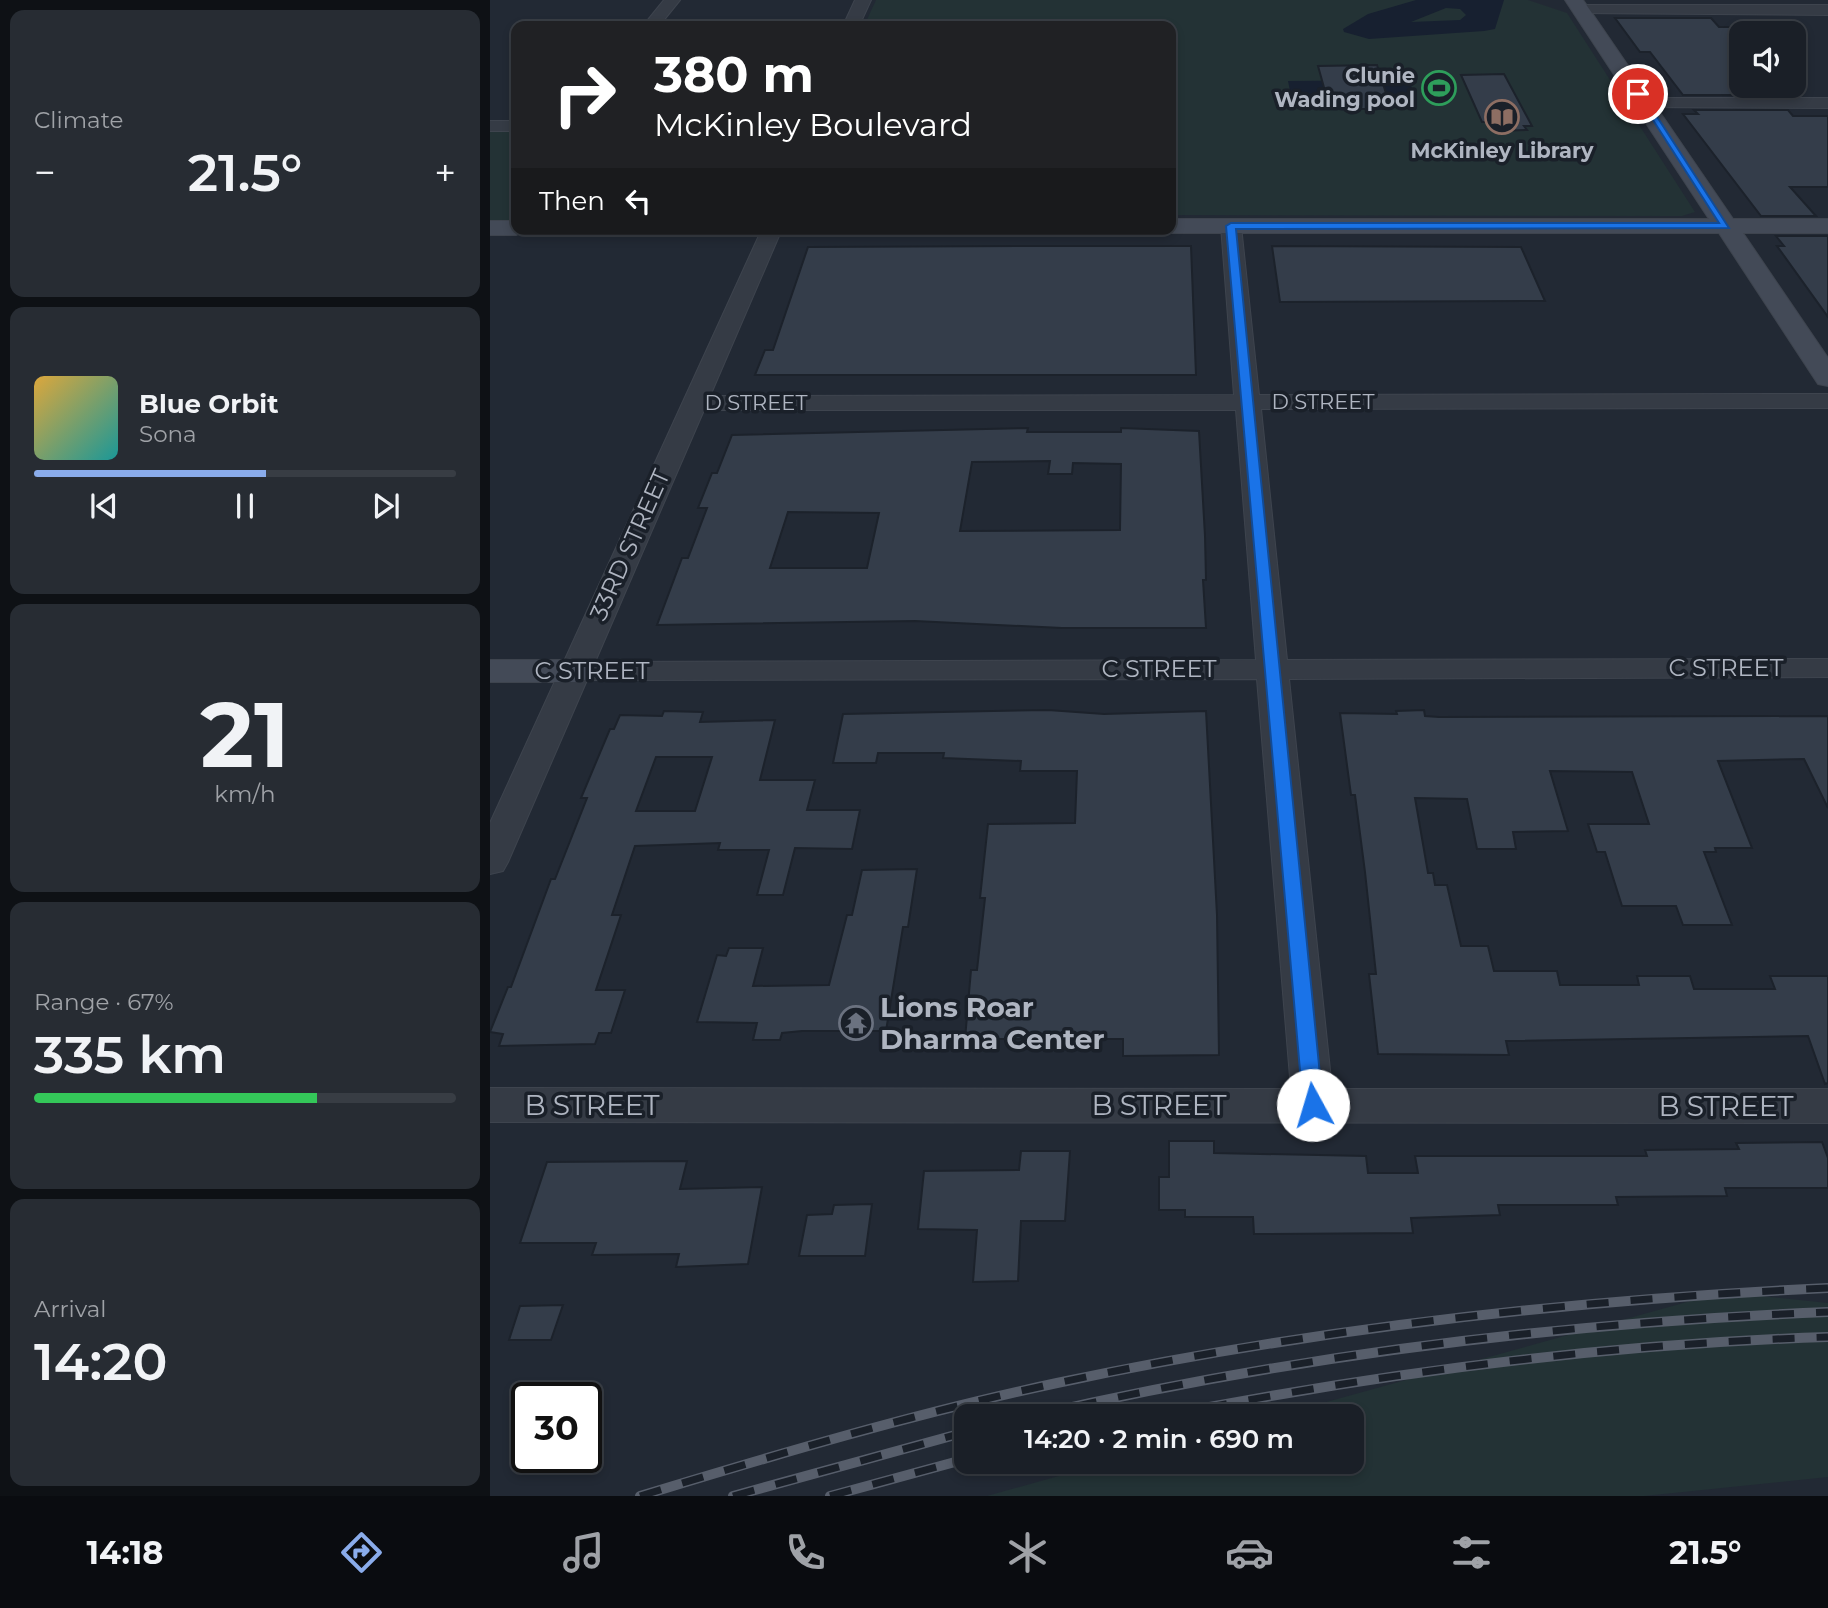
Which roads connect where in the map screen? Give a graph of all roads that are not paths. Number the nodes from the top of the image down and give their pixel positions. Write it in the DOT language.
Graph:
graph roads {
  1 [pos="672,0"];
  2 [pos="863,0"];
  3 [pos="1553,4"];
  4 [pos="1577,5"];
  5 [pos="1828,10"];
  6 [pos="655,21"];
  7 [pos="853,21"];
  8 [pos="1643,103"];
  9 [pos="1828,103"];
  10 [pos="490,125"];
  11 [pos="511,125"];
  12 [pos="1176,226"];
  13 [pos="1231,226"];
  14 [pos="1726,226"];
  15 [pos="1828,226"];
  16 [pos="490,228"];
  17 [pos="511,228"];
  18 [pos="769,235"];
  19 [pos="1828,378"];
  20 [pos="1828,401"];
  21 [pos="1248,402"];
  22 [pos="693,403"];
  23 [pos="1272,668"];
  24 [pos="1828,668"];
  25 [pos="490,671"];
  26 [pos="575,671"];
  27 [pos="490,862"];
  28 [pos="490,1105"];
  29 [pos="1313,1105"];
  30 [pos="1828,1106"];
  1 -- 6 [label="street"];
  2 -- 7 [label="street"];
  3 -- 4 [label="street"];
  4 -- 5 [label="street"];
  4 -- 8 [label="street"];
  8 -- 9 [label="street"];
  8 -- 14 [label="street"];
  10 -- 11 [label="street"];
  12 -- 13 [label="street"];
  13 -- 14 [label="street"];
  13 -- 21 [label="street"];
  14 -- 15 [label="street"];
  14 -- 19 [label="street"];
  16 -- 17 [label="street"];
  18 -- 22 [label="street, 33RD STREET"];
  20 -- 21 [label="street, D STREET"];
  21 -- 22 [label="street, D STREET"];
  21 -- 23 [label="street"];
  22 -- 26 [label="street, 33RD STREET"];
  23 -- 24 [label="street, C STREET"];
  23 -- 26 [label="street, C STREET"];
  23 -- 29 [label="street"];
  25 -- 26 [label="street, C STREET"];
  26 -- 27 [label="street, 33RD STREET"];
  28 -- 29 [label="street, B STREET"];
  29 -- 30 [label="street, B STREET"];
}
